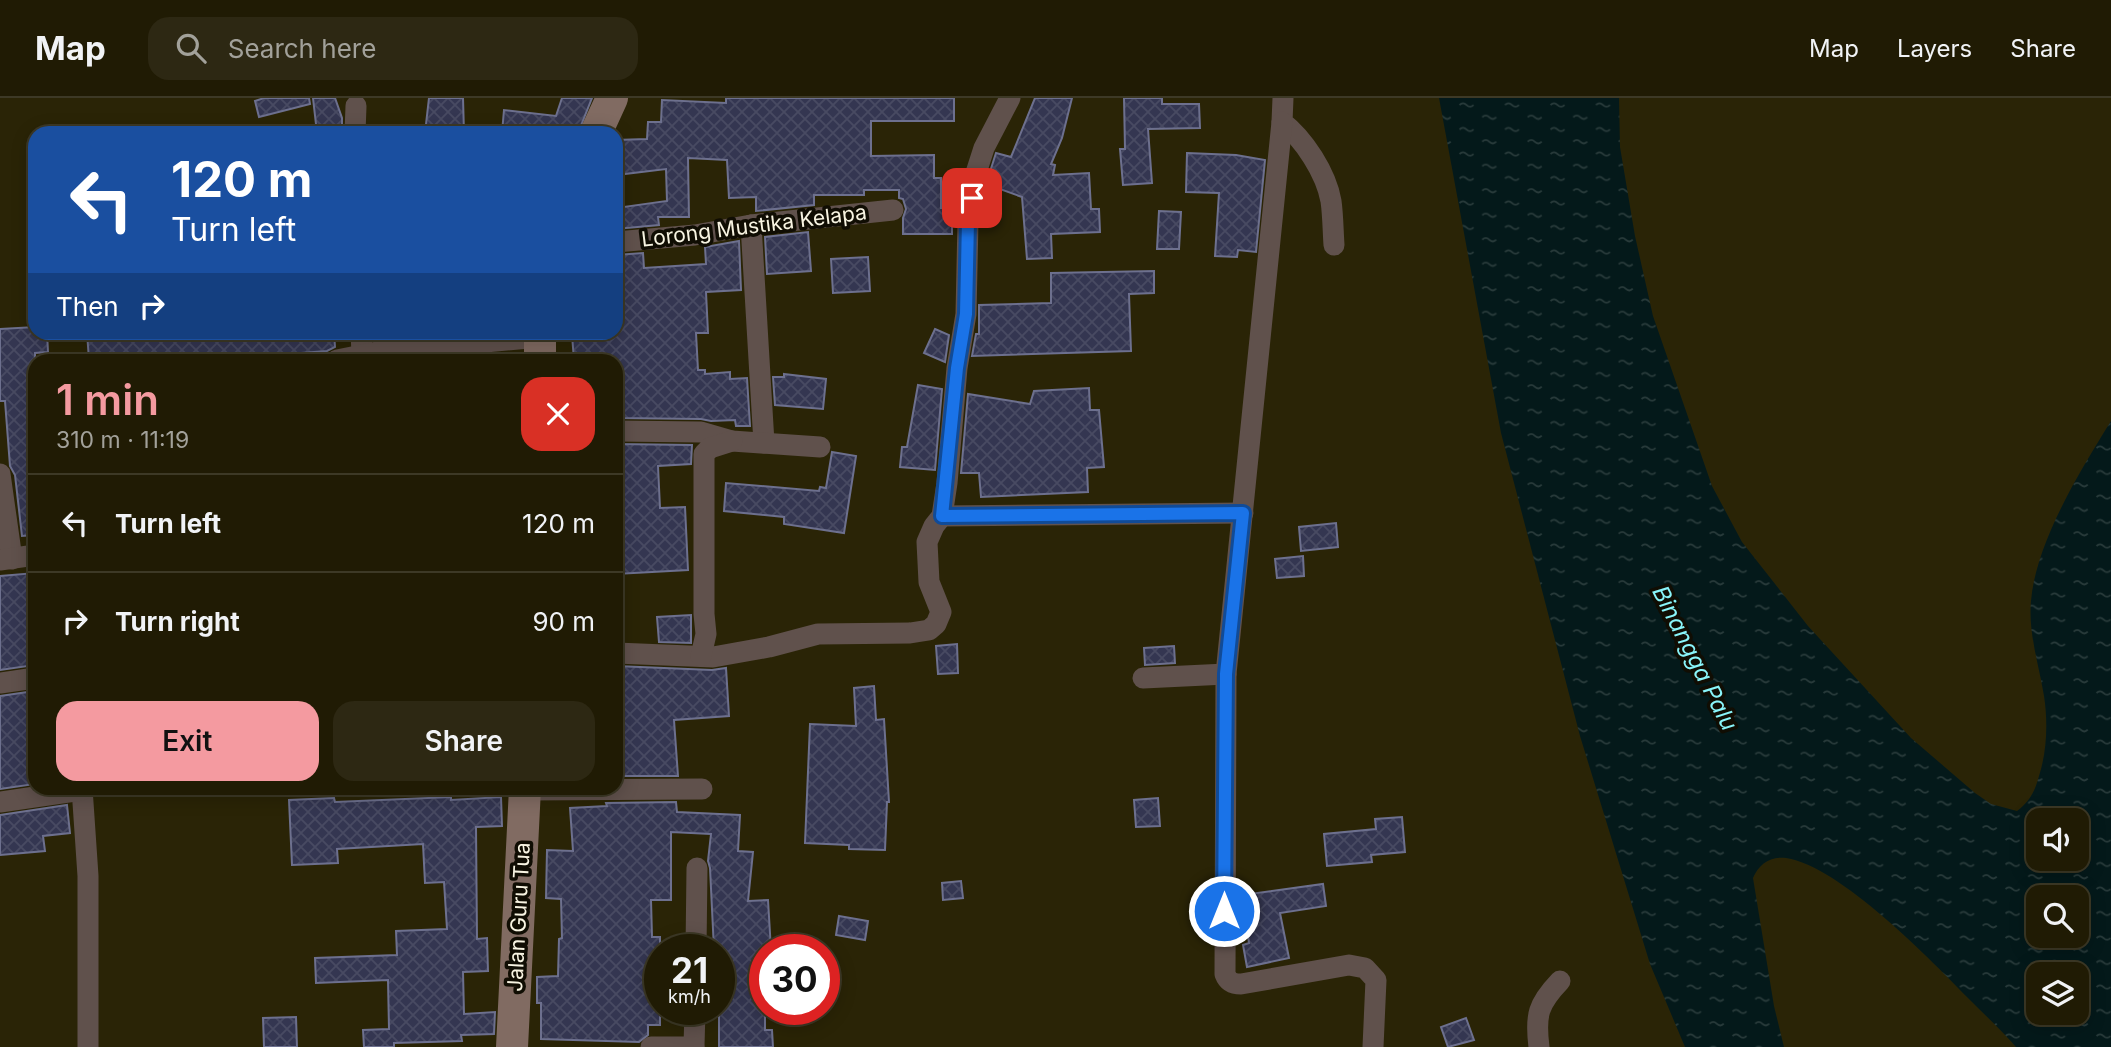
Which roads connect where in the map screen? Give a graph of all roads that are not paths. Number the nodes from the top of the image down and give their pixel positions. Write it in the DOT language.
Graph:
graph roads {
  1 [pos="612,98"];
  2 [pos="1010,98"];
  3 [pos="1283,98"];
  4 [pos="356,106"];
  5 [pos="1282,122"];
  6 [pos="355,126"];
  7 [pos="599,126"];
  8 [pos="893,210"];
  9 [pos="751,225"];
  10 [pos="623,241"];
  11 [pos="1334,245"];
  12 [pos="361,343"];
  13 [pos="540,343"];
  14 [pos="345,354"];
  15 [pos="623,432"];
  16 [pos="732,441"];
  17 [pos="764,443"];
  18 [pos="820,447"];
  19 [pos="0,474"];
  20 [pos="1243,513"];
  21 [pos="942,516"];
  22 [pos="28,556"];
  23 [pos="6,559"];
  24 [pos="623,653"];
  25 [pos="701,656"];
  26 [pos="1226,674"];
  27 [pos="1143,678"];
  28 [pos="28,679"];
  29 [pos="0,684"];
  30 [pos="623,789"];
  31 [pos="702,789"];
  32 [pos="41,795"];
  33 [pos="83,795"];
  34 [pos="525,795"];
  35 [pos="0,802"];
  36 [pos="697,868"];
  37 [pos="696,934"];
  38 [pos="1560,981"];
  39 [pos="695,1025"];
  40 [pos="694,1046"];
  41 [pos="89,1047"];
  42 [pos="512,1047"];
  43 [pos="651,1047"];
  44 [pos="1373,1047"];
  45 [pos="1539,1047"];
  1 -- 7 [label="main road"];
  2 -- 21 [label="street"];
  3 -- 5 [label="street"];
  4 -- 6 [label="street"];
  5 -- 11 [label="street"];
  5 -- 20 [label="street"];
  8 -- 9 [label="street, Lorong Mustika Kelapa"];
  9 -- 10 [label="street, Lorong Mustika Kelapa"];
  9 -- 17 [label="street"];
  12 -- 13 [label="street"];
  12 -- 14 [label="street"];
  15 -- 16 [label="street"];
  16 -- 17 [label="street"];
  16 -- 25 [label="street"];
  17 -- 18 [label="street"];
  19 -- 23 [label="street"];
  20 -- 21 [label="street"];
  20 -- 26 [label="street"];
  21 -- 25 [label="street"];
  22 -- 23 [label="street"];
  24 -- 25 [label="street"];
  26 -- 27 [label="street"];
  26 -- 44 [label="street"];
  28 -- 29 [label="street"];
  30 -- 31 [label="street"];
  32 -- 35 [label="street"];
  33 -- 41 [label="street"];
  34 -- 42 [label="main road, Jalan Guru Tua"];
  36 -- 37 [label="street"];
  38 -- 45 [label="street"];
  39 -- 40 [label="street"];
  40 -- 43 [label="street"];
}
